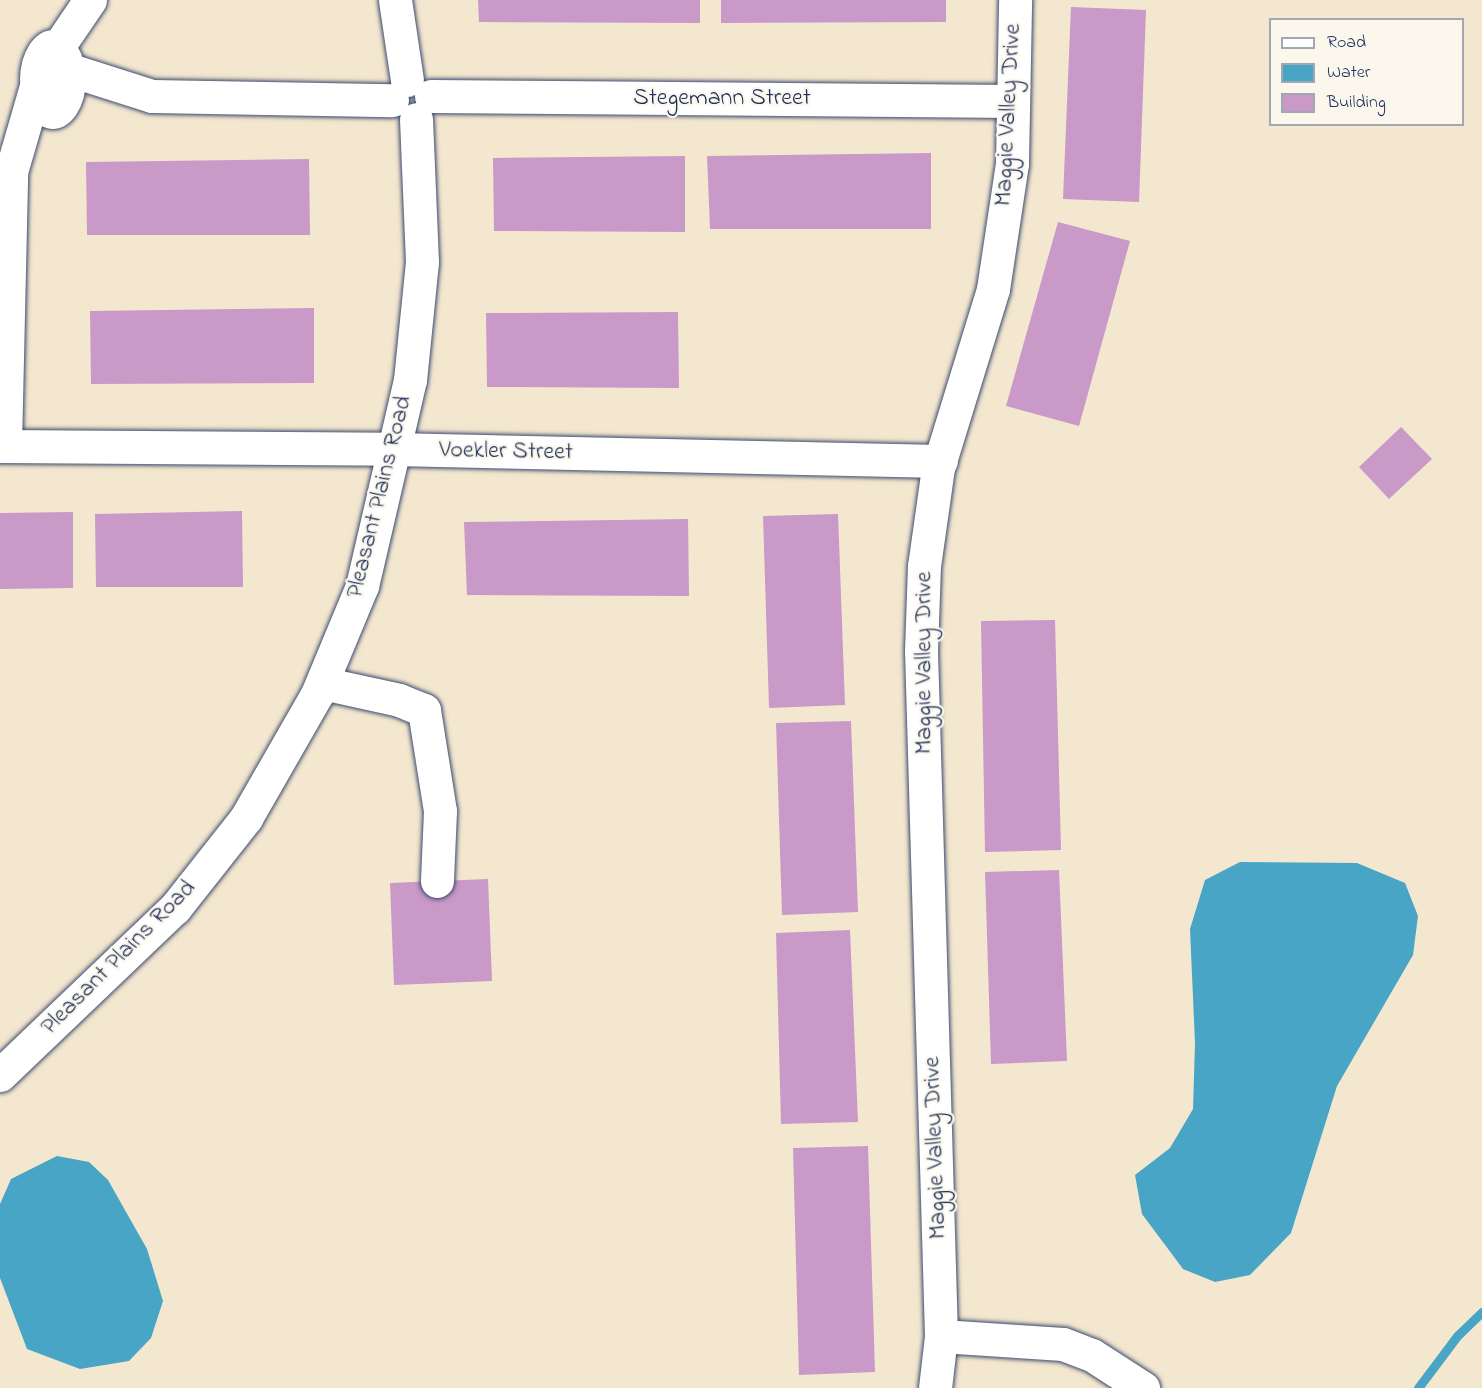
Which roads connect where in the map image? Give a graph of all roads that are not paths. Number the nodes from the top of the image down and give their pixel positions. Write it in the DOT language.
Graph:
graph roads {
  1 [pos="90,0"];
  2 [pos="395,0"];
  3 [pos="1016,0"];
  4 [pos="55,63"];
  5 [pos="411,99"];
  6 [pos="1013,101"];
  7 [pos="3,446"];
  8 [pos="393,449"];
  9 [pos="941,460"];
  10 [pos="322,683"];
  11 [pos="437,881"];
  12 [pos="0,1075"];
  13 [pos="941,1336"];
  14 [pos="935,1388"];
  15 [pos="1143,1388"];
  1 -- 4 [label="street"];
  2 -- 5 [label="street, Pleasant Plains Road"];
  3 -- 6 [label="street, Maggie Valley Drive"];
  4 -- 5 [label="street, Stegemann Street"];
  4 -- 7 [label="street"];
  5 -- 6 [label="street, Stegemann Street"];
  5 -- 8 [label="street, Pleasant Plains Road"];
  6 -- 9 [label="street, Maggie Valley Drive"];
  7 -- 8 [label="street, Voekler Street"];
  8 -- 9 [label="street, Voekler Street"];
  8 -- 10 [label="street, Pleasant Plains Road"];
  9 -- 13 [label="street, Maggie Valley Drive"];
  10 -- 11 [label="street"];
  10 -- 12 [label="street, Pleasant Plains Road"];
  13 -- 14 [label="street, Maggie Valley Drive"];
  13 -- 15 [label="street"];
}
